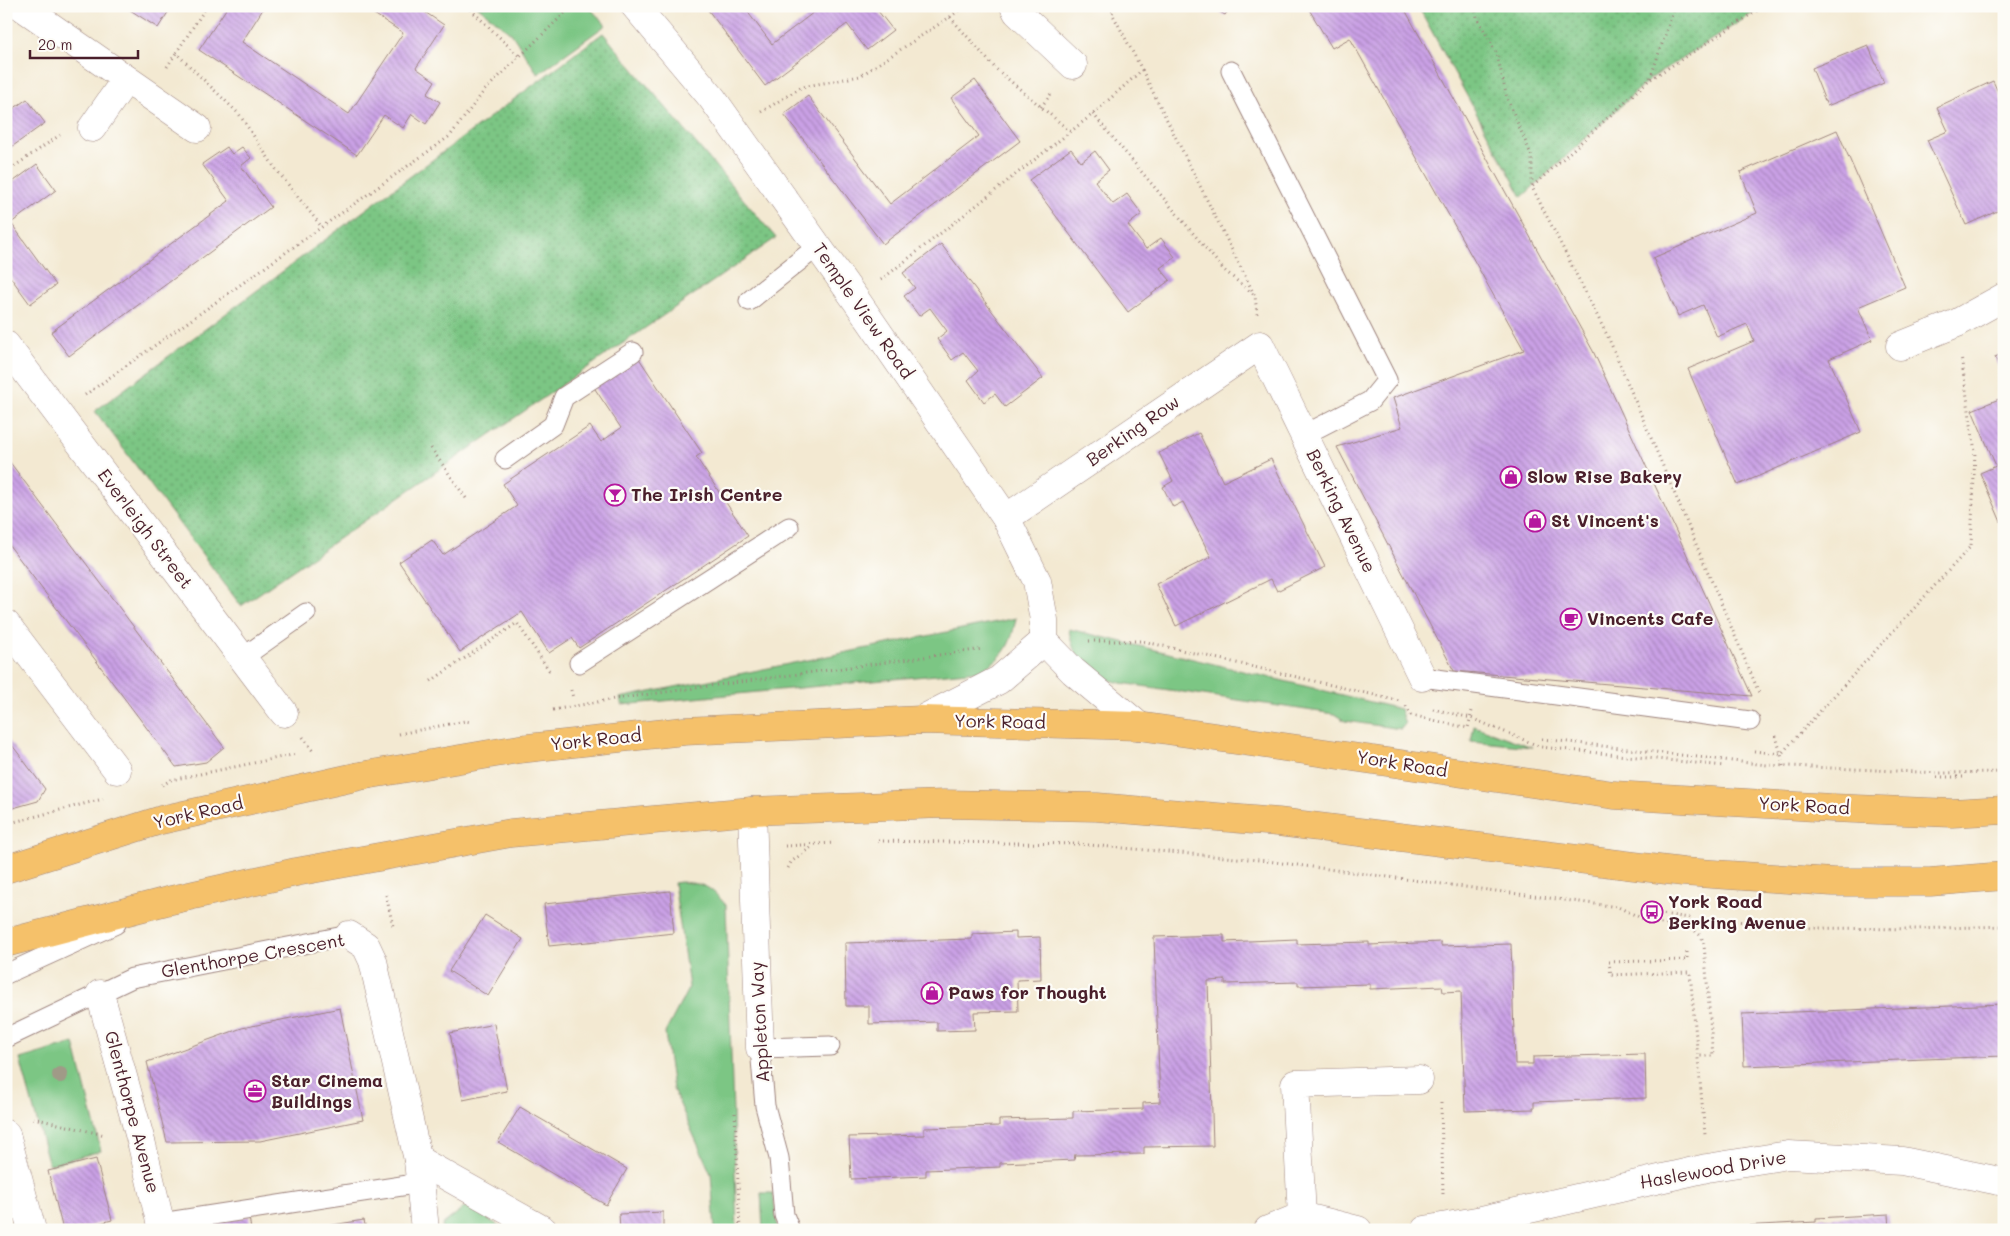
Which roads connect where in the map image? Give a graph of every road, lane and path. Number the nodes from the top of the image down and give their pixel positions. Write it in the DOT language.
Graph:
graph roads {
  1 [pos="21,6"];
  2 [pos="207,6"];
  3 [pos="467,6"];
  4 [pos="572,6"];
  5 [pos="635,6"];
  6 [pos="965,6"];
  7 [pos="1014,6"];
  8 [pos="1117,6"];
  9 [pos="1475,6"];
  10 [pos="1675,6"];
  11 [pos="1764,6"];
  12 [pos="950,17"];
  13 [pos="519,56"];
  14 [pos="1073,65"];
  15 [pos="1142,70"];
  16 [pos="1230,72"];
  17 [pos="126,79"];
  18 [pos="1650,80"];
  19 [pos="1093,114"];
  20 [pos="92,128"];
  21 [pos="198,128"];
  22 [pos="734,129"];
  23 [pos="1071,132"];
  24 [pos="6,172"];
  25 [pos="1532,188"];
  26 [pos="321,226"];
  27 [pos="818,246"];
  28 [pos="1255,296"];
  29 [pos="2004,297"];
  30 [pos="856,300"];
  31 [pos="749,301"];
  32 [pos="1957,323"];
  33 [pos="6,345"];
  34 [pos="1260,345"];
  35 [pos="1900,346"];
  36 [pos="632,352"];
  37 [pos="58,414"];
  38 [pos="1304,435"];
  39 [pos="431,448"];
  40 [pos="505,459"];
  41 [pos="468,501"];
  42 [pos="1006,518"];
  43 [pos="789,527"];
  44 [pos="306,613"];
  45 [pos="6,624"];
  46 [pos="1044,641"];
  47 [pos="242,658"];
  48 [pos="579,663"];
  49 [pos="558,670"];
  50 [pos="1422,677"];
  51 [pos="431,681"];
  52 [pos="1761,696"];
  53 [pos="1473,709"];
  54 [pos="284,713"];
  55 [pos="1410,715"];
  56 [pos="921,720"];
  57 [pos="1750,721"];
  58 [pos="1139,726"];
  59 [pos="1775,731"];
  60 [pos="1542,739"];
  61 [pos="1781,754"];
  62 [pos="1783,766"];
  63 [pos="118,770"];
  64 [pos="2004,772"];
  65 [pos="171,780"];
  66 [pos="155,786"];
  67 [pos="113,796"];
  68 [pos="2004,810"];
  69 [pos="752,811"];
  70 [pos="6,824"];
  71 [pos="874,842"];
  72 [pos="839,843"];
  73 [pos="814,845"];
  74 [pos="6,869"];
  75 [pos="2004,876"];
  76 [pos="167,901"];
  77 [pos="1649,912"];
  78 [pos="1691,922"];
  79 [pos="2004,926"];
  80 [pos="349,935"];
  81 [pos="6,943"];
  82 [pos="1687,952"];
  83 [pos="6,974"];
  84 [pos="100,994"];
  85 [pos="6,1038"];
  86 [pos="830,1046"];
  87 [pos="760,1048"];
  88 [pos="1698,1056"];
  89 [pos="1419,1080"];
  90 [pos="26,1116"];
  91 [pos="6,1134"];
  92 [pos="142,1145"];
  93 [pos="1707,1168"];
  94 [pos="420,1172"];
  95 [pos="2004,1182"];
  96 [pos="1302,1216"];
  97 [pos="162,1226"];
  98 [pos="1435,1229"];
  99 [pos="32,1230"];
  100 [pos="425,1230"];
  101 [pos="542,1230"];
  102 [pos="790,1230"];
  103 [pos="1268,1230"];
  104 [pos="1358,1230"];
  1 -- 17 [label="street"];
  2 -- 26 [label="path"];
  3 -- 13 [label="path"];
  4 -- 13 [label="path"];
  5 -- 22 [label="street, Temple View Road"];
  6 -- 12 [label="path"];
  7 -- 14 [label="street"];
  8 -- 15 [label="path"];
  9 -- 25 [label="path"];
  10 -- 18 [label="path"];
  11 -- 18 [label="path"];
  12 -- 22 [label="path"];
  12 -- 23 [label="path"];
  13 -- 26 [label="path"];
  15 -- 19 [label="path"];
  15 -- 28 [label="path"];
  16 -- 38 [label="lane"];
  17 -- 20 [label="street"];
  17 -- 21 [label="street"];
  18 -- 25 [label="path"];
  19 -- 23 [label="path"];
  19 -- 28 [label="path"];
  20 -- 24 [label="path"];
  22 -- 27 [label="street, Temple View Road"];
  23 -- 30 [label="path"];
  25 -- 52 [label="path"];
  26 -- 37 [label="path"];
  27 -- 30 [label="street, Temple View Road"];
  27 -- 31 [label="lane"];
  28 -- 34 [label="path"];
  29 -- 32 [label="street"];
  30 -- 42 [label="street, Temple View Road"];
  32 -- 35 [label="street"];
  32 -- 61 [label="path"];
  33 -- 37 [label="street, Everleigh Street"];
  34 -- 38 [label="street, Berking Avenue"];
  34 -- 42 [label="street, Berking Row"];
  36 -- 40 [label="lane"];
  37 -- 47 [label="street, Everleigh Street"];
  38 -- 50 [label="street, Berking Avenue"];
  39 -- 41 [label="path"];
  42 -- 46 [label="street, Temple View Road"];
  43 -- 48 [label="lane"];
  44 -- 47 [label="lane"];
  45 -- 63 [label="street"];
  46 -- 56 [label="street"];
  46 -- 58 [label="street"];
  47 -- 54 [label="street, Everleigh Street"];
  49 -- 51 [label="path"];
  50 -- 57 [label="lane"];
  53 -- 55 [label="path"];
  56 -- 58 [label="highway, York Road"];
  56 -- 74 [label="highway, York Road"];
  58 -- 68 [label="highway, York Road"];
  59 -- 61 [label="path"];
  60 -- 62 [label="path"];
  61 -- 62 [label="path"];
  62 -- 64 [label="path"];
  65 -- 66 [label="path"];
  67 -- 70 [label="path"];
  69 -- 75 [label="highway"];
  69 -- 76 [label="highway"];
  69 -- 87 [label="street, Appleton Way"];
  71 -- 78 [label="path"];
  72 -- 73 [label="path"];
  76 -- 81 [label="highway"];
  76 -- 83 [label="lane"];
  77 -- 78 [label="path"];
  78 -- 79 [label="path"];
  78 -- 88 [label="path"];
  80 -- 84 [label="lane, Glenthorpe Crescent"];
  80 -- 94 [label="street, Glenthorpe Crescent"];
  82 -- 88 [label="path"];
  84 -- 85 [label="lane, Glenthorpe Crescent"];
  84 -- 92 [label="street, Glenthorpe Avenue"];
  86 -- 87 [label="lane"];
  87 -- 102 [label="lane, Appleton Way"];
  88 -- 93 [label="path"];
  89 -- 96 [label="street"];
  89 -- 98 [label="path"];
  90 -- 92 [label="path"];
  91 -- 99 [label="street"];
  92 -- 97 [label="street, Glenthorpe Avenue"];
  93 -- 95 [label="street, Haslewood Drive"];
  93 -- 98 [label="street, Haslewood Drive"];
  94 -- 97 [label="lane"];
  94 -- 100 [label="street, Glenthorpe Crescent"];
  94 -- 101 [label="street"];
  96 -- 103 [label="street"];
  96 -- 104 [label="street"];
}
